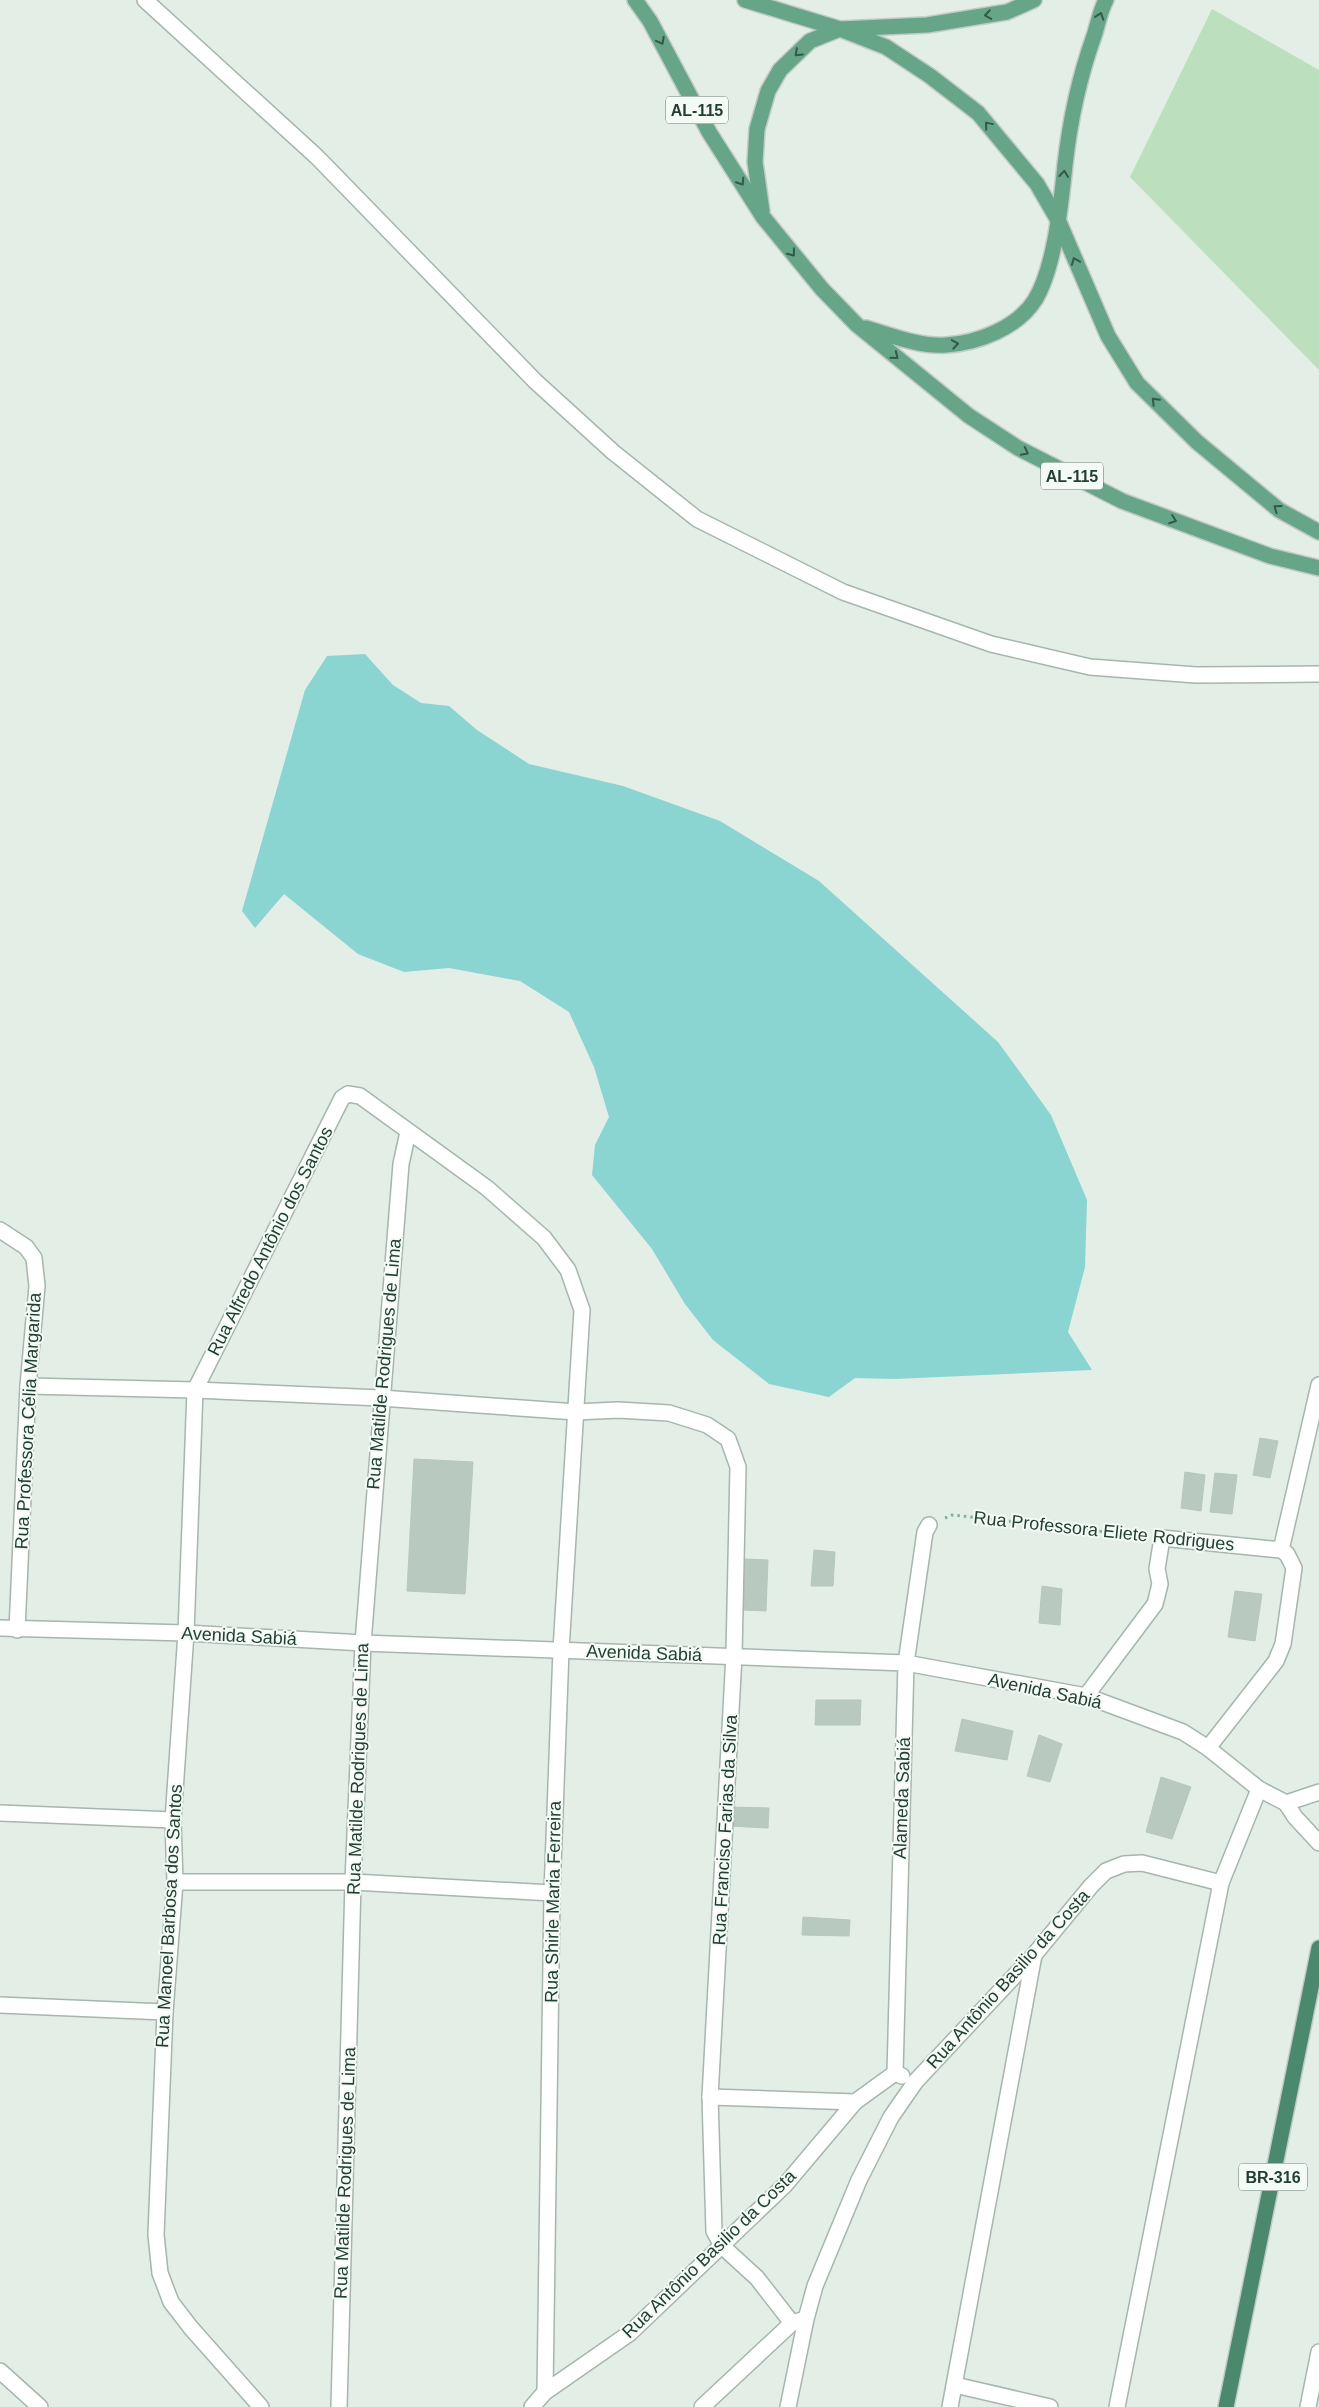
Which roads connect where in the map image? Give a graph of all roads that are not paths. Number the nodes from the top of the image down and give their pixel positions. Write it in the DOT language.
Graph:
graph roads {
  1 [pos="145,0"];
  2 [pos="635,0"];
  3 [pos="744,0"];
  4 [pos="1034,0"];
  5 [pos="1106,0"];
  6 [pos="840,29"];
  7 [pos="763,217"];
  8 [pos="1059,222"];
  9 [pos="857,325"];
  10 [pos="1319,532"];
  11 [pos="1319,568"];
  12 [pos="1319,674"];
  13 [pos="348,1094"];
  14 [pos="408,1132"];
  15 [pos="0,1230"];
  16 [pos="1319,1385"];
  17 [pos="28,1386"];
  18 [pos="195,1390"];
  19 [pos="381,1398"];
  20 [pos="576,1412"];
  21 [pos="929,1525"];
  22 [pos="1281,1550"];
  23 [pos="0,1628"];
  24 [pos="17,1630"];
  25 [pos="186,1633"];
  26 [pos="363,1643"];
  27 [pos="561,1650"];
  28 [pos="734,1655"];
  29 [pos="906,1663"];
  30 [pos="1086,1696"];
  31 [pos="1208,1748"];
  32 [pos="1259,1789"];
  33 [pos="1319,1792"];
  34 [pos="1286,1803"];
  35 [pos="0,1813"];
  36 [pos="173,1820"];
  37 [pos="1319,1843"];
  38 [pos="175,1882"];
  39 [pos="353,1882"];
  40 [pos="1221,1883"];
  41 [pos="552,1893"];
  42 [pos="1319,1948"];
  43 [pos="1034,1955"];
  44 [pos="0,2005"];
  45 [pos="164,2012"];
  46 [pos="895,2073"];
  47 [pos="916,2081"];
  48 [pos="710,2097"];
  49 [pos="855,2102"];
  50 [pos="722,2246"];
  51 [pos="799,2321"];
  52 [pos="1319,2352"];
  53 [pos="1,2374"];
  54 [pos="955,2385"];
  55 [pos="545,2392"];
  56 [pos="40,2407"];
  57 [pos="261,2407"];
  58 [pos="339,2407"];
  59 [pos="532,2407"];
  60 [pos="702,2407"];
  61 [pos="788,2407"];
  62 [pos="950,2407"];
  63 [pos="1050,2407"];
  64 [pos="1117,2407"];
  65 [pos="1226,2407"];
  66 [pos="1308,2407"];
  1 -- 12 [label="street"];
  2 -- 7 [label="main road, AL-115, one-way"];
  3 -- 6 [label="main road"];
  4 -- 6 [label="main road, one-way"];
  8 -- 5 [label="main road, one-way"];
  6 -- 7 [label="main road, one-way"];
  8 -- 6 [label="main road, one-way"];
  7 -- 9 [label="main road, AL-115, one-way"];
  9 -- 8 [label="main road, one-way"];
  10 -- 8 [label="main road, one-way"];
  9 -- 11 [label="main road, AL-115, one-way"];
  13 -- 14 [label="street, Rua Shirle Maria Ferreira"];
  13 -- 18 [label="street, Rua Alfredo Antônio dos Santos"];
  14 -- 19 [label="street, Rua Matilde Rodrigues de Lima"];
  14 -- 20 [label="street, Rua Shirle Maria Ferreira"];
  15 -- 17 [label="street, Rua Professora Célia Margarida"];
  16 -- 22 [label="street"];
  17 -- 18 [label="street, Rua Franciso Farias da Silva"];
  17 -- 24 [label="street, Rua Professora Célia Margarida"];
  18 -- 19 [label="street, Rua Franciso Farias da Silva"];
  18 -- 25 [label="street, Rua Manoel Barbosa dos Santos"];
  19 -- 20 [label="street, Rua Franciso Farias da Silva"];
  19 -- 26 [label="street, Rua Matilde Rodrigues de Lima"];
  20 -- 27 [label="street, Rua Shirle Maria Ferreira"];
  20 -- 28 [label="street, Rua Franciso Farias da Silva"];
  21 -- 29 [label="street, Alameda Sabiá"];
  22 -- 30 [label="street, Rua Professora Eliete Rodrigues"];
  22 -- 31 [label="street"];
  23 -- 24 [label="street, Avenida Sabiá"];
  24 -- 25 [label="street, Avenida Sabiá"];
  25 -- 26 [label="street, Avenida Sabiá"];
  25 -- 36 [label="street, Rua Manoel Barbosa dos Santos"];
  26 -- 27 [label="street, Avenida Sabiá"];
  26 -- 39 [label="street, Rua Matilde Rodrigues de Lima"];
  27 -- 28 [label="street, Avenida Sabiá"];
  27 -- 41 [label="street, Rua Shirle Maria Ferreira"];
  28 -- 29 [label="street, Avenida Sabiá"];
  28 -- 48 [label="street, Rua Franciso Farias da Silva"];
  29 -- 30 [label="street, Avenida Sabiá"];
  29 -- 46 [label="street, Alameda Sabiá"];
  30 -- 31 [label="street, Avenida Sabiá"];
  31 -- 32 [label="street, Avenida Sabiá"];
  32 -- 34 [label="street, Avenida Sabiá"];
  32 -- 40 [label="street"];
  33 -- 34 [label="street"];
  34 -- 37 [label="street"];
  35 -- 36 [label="street"];
  36 -- 38 [label="street, Rua Manoel Barbosa dos Santos"];
  38 -- 39 [label="street"];
  38 -- 45 [label="street, Rua Manoel Barbosa dos Santos"];
  39 -- 41 [label="street"];
  39 -- 58 [label="street, Rua Matilde Rodrigues de Lima"];
  40 -- 43 [label="street, Rua Antônio Basilio da Costa"];
  40 -- 64 [label="street"];
  41 -- 55 [label="street, Rua Shirle Maria Ferreira"];
  42 -- 65 [label="highway, BR-316"];
  43 -- 47 [label="street, Rua Antônio Basilio da Costa"];
  43 -- 54 [label="street"];
  44 -- 45 [label="street"];
  45 -- 57 [label="street, Rua Manoel Barbosa dos Santos"];
  46 -- 47 [label="street, Rua Antônio Basilio da Costa"];
  46 -- 49 [label="street, Rua Antônio Basilio da Costa"];
  47 -- 51 [label="street"];
  48 -- 49 [label="street"];
  48 -- 50 [label="street, Rua Franciso Farias da Silva"];
  49 -- 50 [label="street, Rua Antônio Basilio da Costa"];
  50 -- 51 [label="street"];
  50 -- 55 [label="street, Rua Antônio Basilio da Costa"];
  51 -- 60 [label="street"];
  51 -- 61 [label="street"];
  52 -- 66 [label="street"];
  53 -- 56 [label="street"];
  54 -- 62 [label="street"];
  54 -- 63 [label="street"];
  55 -- 59 [label="street, Rua Antônio Basilio da Costa"];
}
